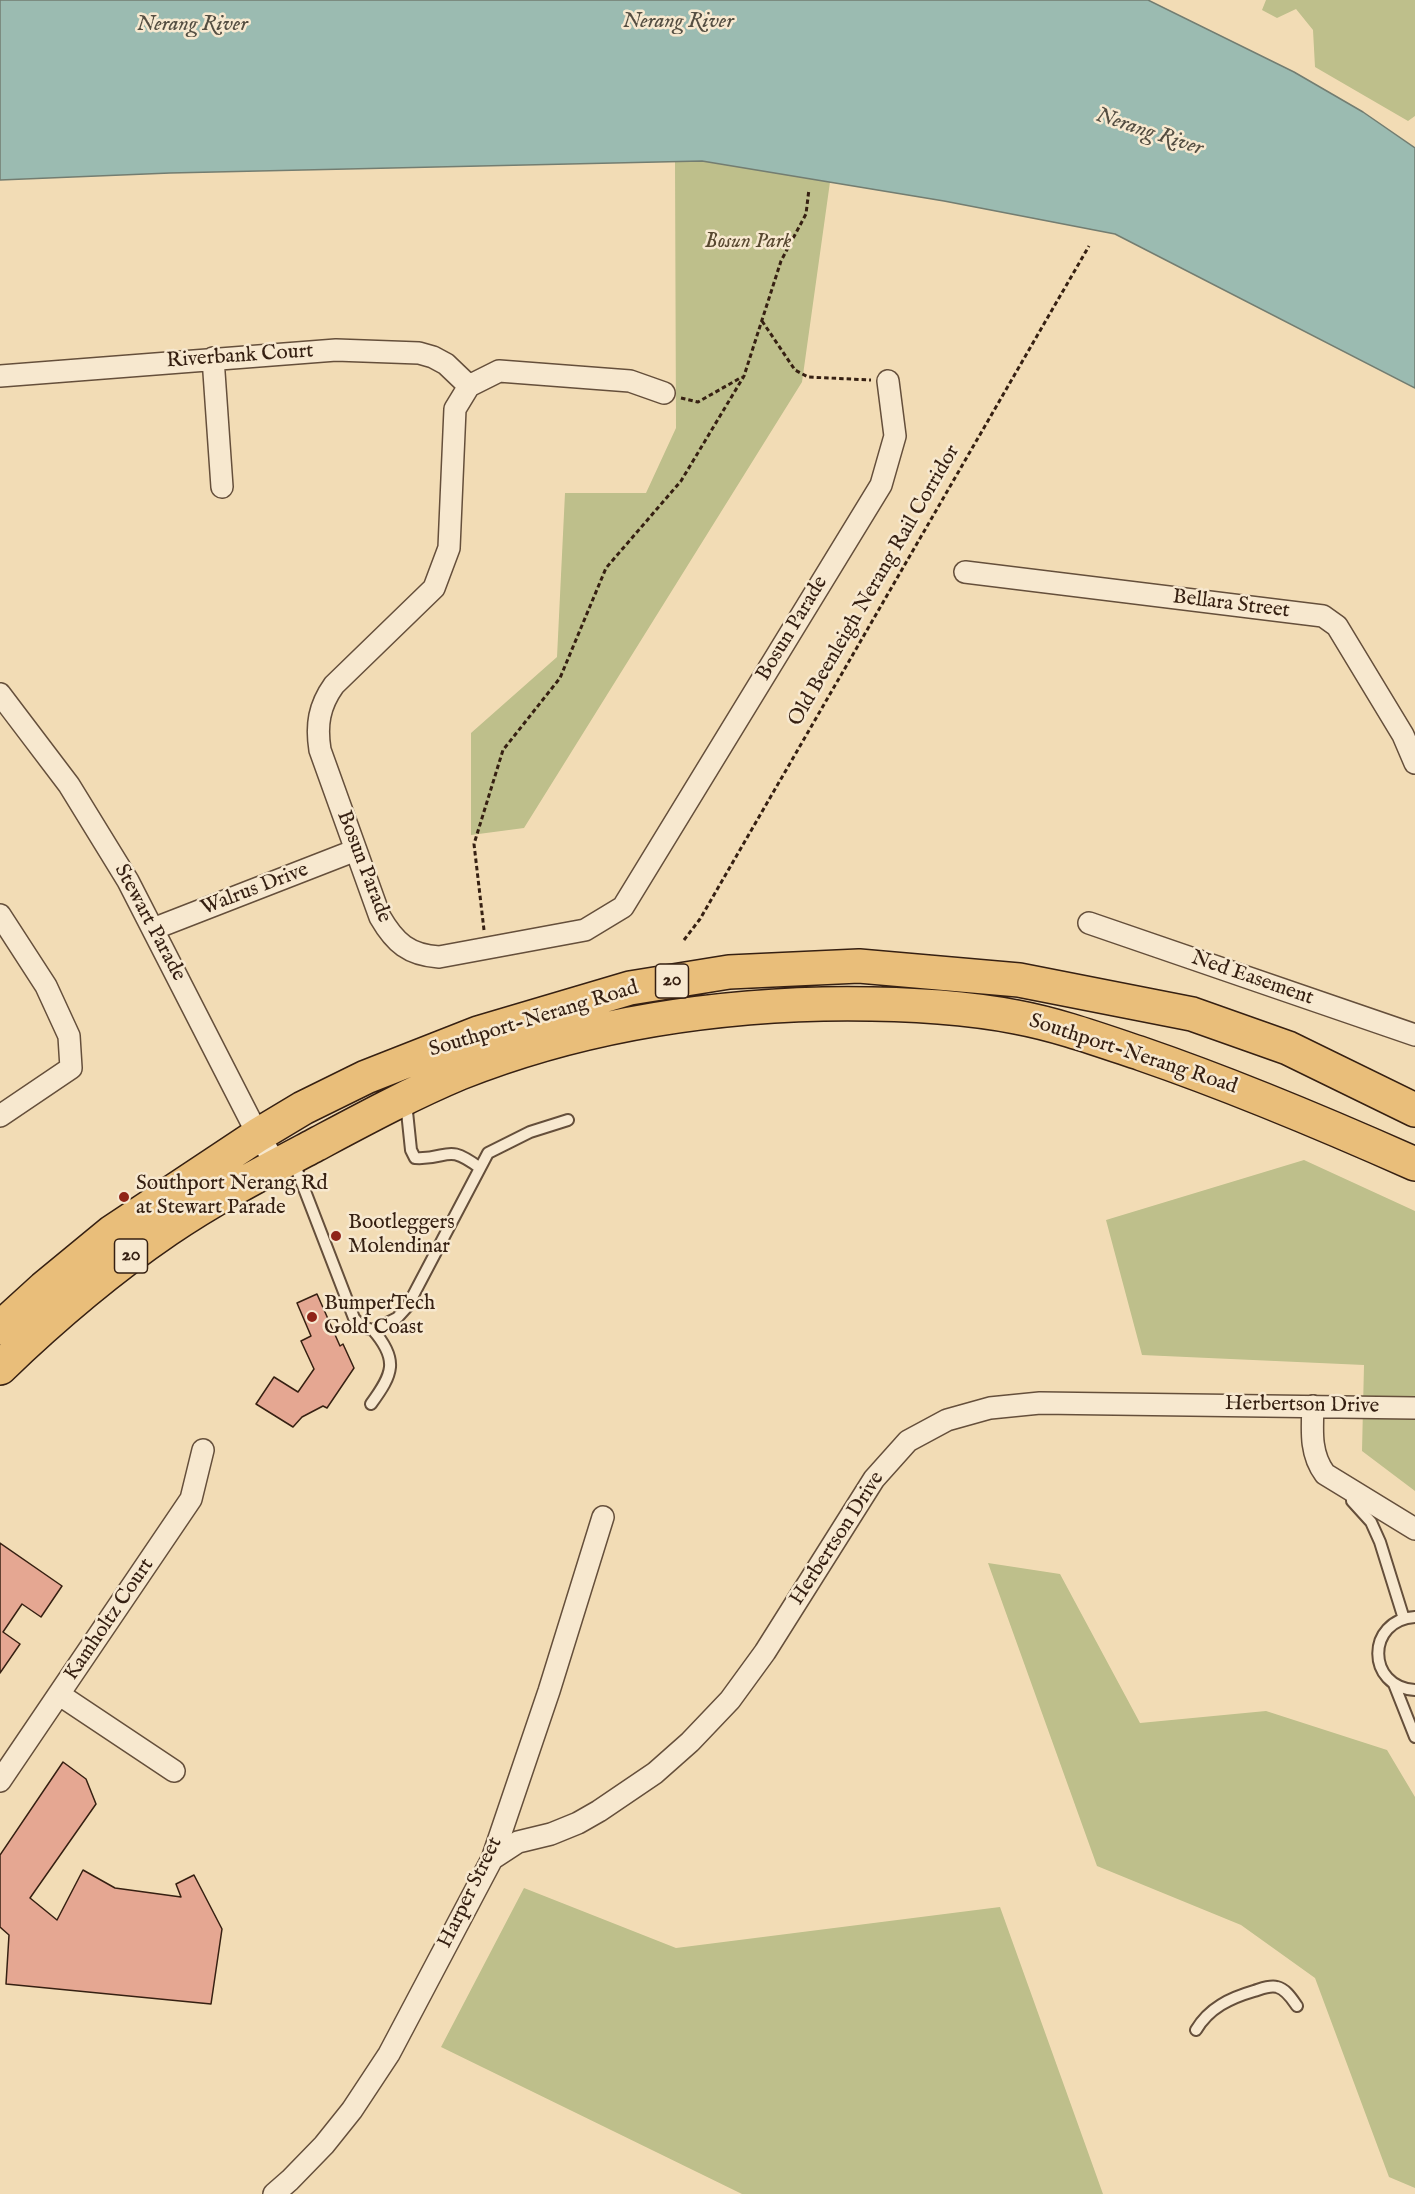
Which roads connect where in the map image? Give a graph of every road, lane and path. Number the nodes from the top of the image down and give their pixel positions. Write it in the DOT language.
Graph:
graph roads {
  1 [pos="809,189"];
  2 [pos="1089,246"];
  3 [pos="762,321"];
  4 [pos="213,358"];
  5 [pos="0,376"];
  6 [pos="744,376"];
  7 [pos="888,381"];
  8 [pos="470,386"];
  9 [pos="663,393"];
  10 [pos="222,487"];
  11 [pos="965,572"];
  12 [pos="0,694"];
  13 [pos="1415,762"];
  14 [pos="356,850"];
  15 [pos="0,915"];
  16 [pos="1089,923"];
  17 [pos="153,929"];
  18 [pos="684,940"];
  19 [pos="486,949"];
  20 [pos="1415,1035"];
  21 [pos="405,1098"];
  22 [pos="1415,1110"];
  23 [pos="0,1116"];
  24 [pos="568,1120"];
  25 [pos="258,1135"];
  26 [pos="285,1161"];
  27 [pos="1415,1164"];
  28 [pos="480,1168"];
  29 [pos="0,1328"];
  30 [pos="373,1330"];
  31 [pos="0,1368"];
  32 [pos="371,1404"];
  33 [pos="1313,1406"];
  34 [pos="1415,1408"];
  35 [pos="203,1450"];
  36 [pos="1352,1492"];
  37 [pos="603,1517"];
  38 [pos="1415,1529"];
  39 [pos="1410,1618"];
  40 [pos="1394,1684"];
  41 [pos="1415,1690"];
  42 [pos="60,1695"];
  43 [pos="1415,1737"];
  44 [pos="174,1771"];
  45 [pos="0,1781"];
  46 [pos="492,1859"];
  47 [pos="1297,2006"];
  48 [pos="1196,2030"];
  49 [pos="274,2194"];
  1 -- 3 [label="path"];
  2 -- 18 [label="path, Old Beenleigh Nerang Rail Corridor"];
  3 -- 6 [label="path"];
  3 -- 7 [label="path"];
  4 -- 5 [label="street, Riverbank Court"];
  4 -- 8 [label="street, Riverbank Court"];
  4 -- 10 [label="street"];
  6 -- 9 [label="path"];
  6 -- 19 [label="path"];
  7 -- 19 [label="street, Bosun Parade"];
  8 -- 9 [label="street"];
  8 -- 14 [label="street, Bosun Parade"];
  11 -- 13 [label="street, Bellara Street"];
  12 -- 17 [label="street, Stewart Parade"];
  14 -- 17 [label="street, Walrus Drive"];
  14 -- 19 [label="street, Bosun Parade"];
  15 -- 23 [label="street"];
  16 -- 20 [label="street, Ned Easement"];
  17 -- 25 [label="street, Stewart Parade"];
  21 -- 26 [label="main road, Southport-Nerang Road / 20"];
  21 -- 27 [label="main road, Southport-Nerang Road / 20"];
  21 -- 28 [label="lane"];
  22 -- 25 [label="main road, Southport-Nerang Road / 20"];
  24 -- 28 [label="lane"];
  25 -- 26 [label="street, Stewart Parade"];
  25 -- 29 [label="main road, Southport-Nerang Road / 20"];
  26 -- 30 [label="lane"];
  26 -- 31 [label="main road, Southport-Nerang Road / 20"];
  28 -- 30 [label="lane"];
  30 -- 32 [label="lane"];
  33 -- 34 [label="street, Herbertson Drive"];
  33 -- 36 [label="street"];
  33 -- 46 [label="street, Herbertson Drive"];
  35 -- 42 [label="street, Kamholtz Court"];
  36 -- 38 [label="street"];
  36 -- 39 [label="lane"];
  37 -- 46 [label="street, Harper Street"];
  39 -- 40 [label="lane"];
  40 -- 41 [label="lane"];
  40 -- 43 [label="lane"];
  42 -- 44 [label="street"];
  42 -- 45 [label="street, Kamholtz Court"];
  46 -- 49 [label="street, Harper Street"];
  47 -- 48 [label="lane"];
}
